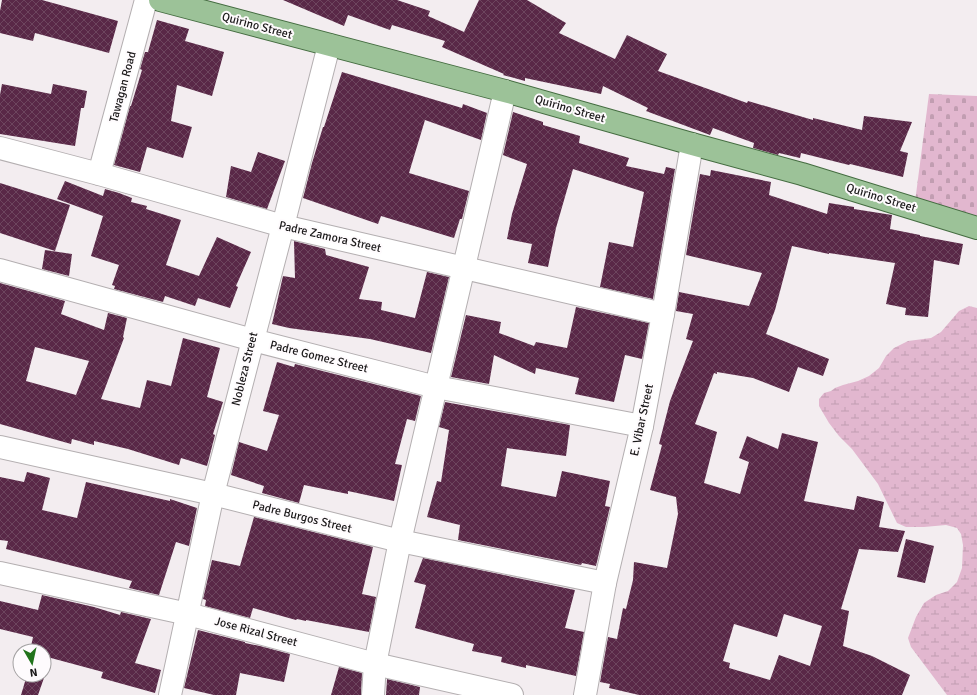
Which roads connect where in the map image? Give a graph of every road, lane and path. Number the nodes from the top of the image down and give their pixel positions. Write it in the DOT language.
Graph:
graph roads {
  1 [pos="146,0"];
  2 [pos="160,0"];
  3 [pos="328,45"];
  4 [pos="505,91"];
  5 [pos="692,144"];
  6 [pos="0,148"];
  7 [pos="99,174"];
  8 [pos="283,226"];
  9 [pos="977,228"];
  10 [pos="464,268"];
  11 [pos="0,270"];
  12 [pos="663,314"];
  13 [pos="253,340"];
  14 [pos="436,387"];
  15 [pos="642,426"];
  16 [pos="0,447"];
  17 [pos="213,494"];
  18 [pos="400,541"];
  19 [pos="0,573"];
  20 [pos="605,583"];
  21 [pos="188,614"];
  22 [pos="375,664"];
  23 [pos="170,695"];
  24 [pos="373,695"];
  25 [pos="512,695"];
  26 [pos="585,695"];
  1 -- 7 [label="street, Tawagan Road"];
  2 -- 3 [label="main road, Quirino Street"];
  3 -- 4 [label="main road, Quirino Street"];
  3 -- 8 [label="street, Nobleza Street"];
  4 -- 5 [label="main road, Quirino Street"];
  4 -- 10 [label="street"];
  5 -- 9 [label="main road, Quirino Street"];
  5 -- 12 [label="street, E. Vibar Street"];
  6 -- 7 [label="street, Padre Zamora Street"];
  7 -- 8 [label="street, Padre Zamora Street"];
  8 -- 10 [label="street, Padre Zamora Street"];
  8 -- 13 [label="street, Nobleza Street"];
  10 -- 12 [label="street, Padre Zamora Street"];
  10 -- 14 [label="street"];
  11 -- 13 [label="street, Padre Gomez Street"];
  12 -- 15 [label="street, E. Vibar Street"];
  13 -- 14 [label="street, Padre Gomez Street"];
  13 -- 17 [label="street, Nobleza Street"];
  14 -- 15 [label="street, Padre Gomez Street"];
  14 -- 18 [label="street"];
  15 -- 20 [label="street, E. Vibar Street"];
  16 -- 17 [label="street, Padre Burgos Street"];
  17 -- 18 [label="street, Padre Burgos Street"];
  17 -- 21 [label="street, Nobleza Street"];
  18 -- 20 [label="street, Padre Burgos Street"];
  18 -- 22 [label="street"];
  19 -- 21 [label="street, Jose Rizal Street"];
  20 -- 26 [label="street, E. Vibar Street"];
  21 -- 22 [label="street, Jose Rizal Street"];
  21 -- 23 [label="street, Nobleza Street"];
  22 -- 24 [label="street"];
  22 -- 25 [label="street, Jose Rizal Street"];
}
